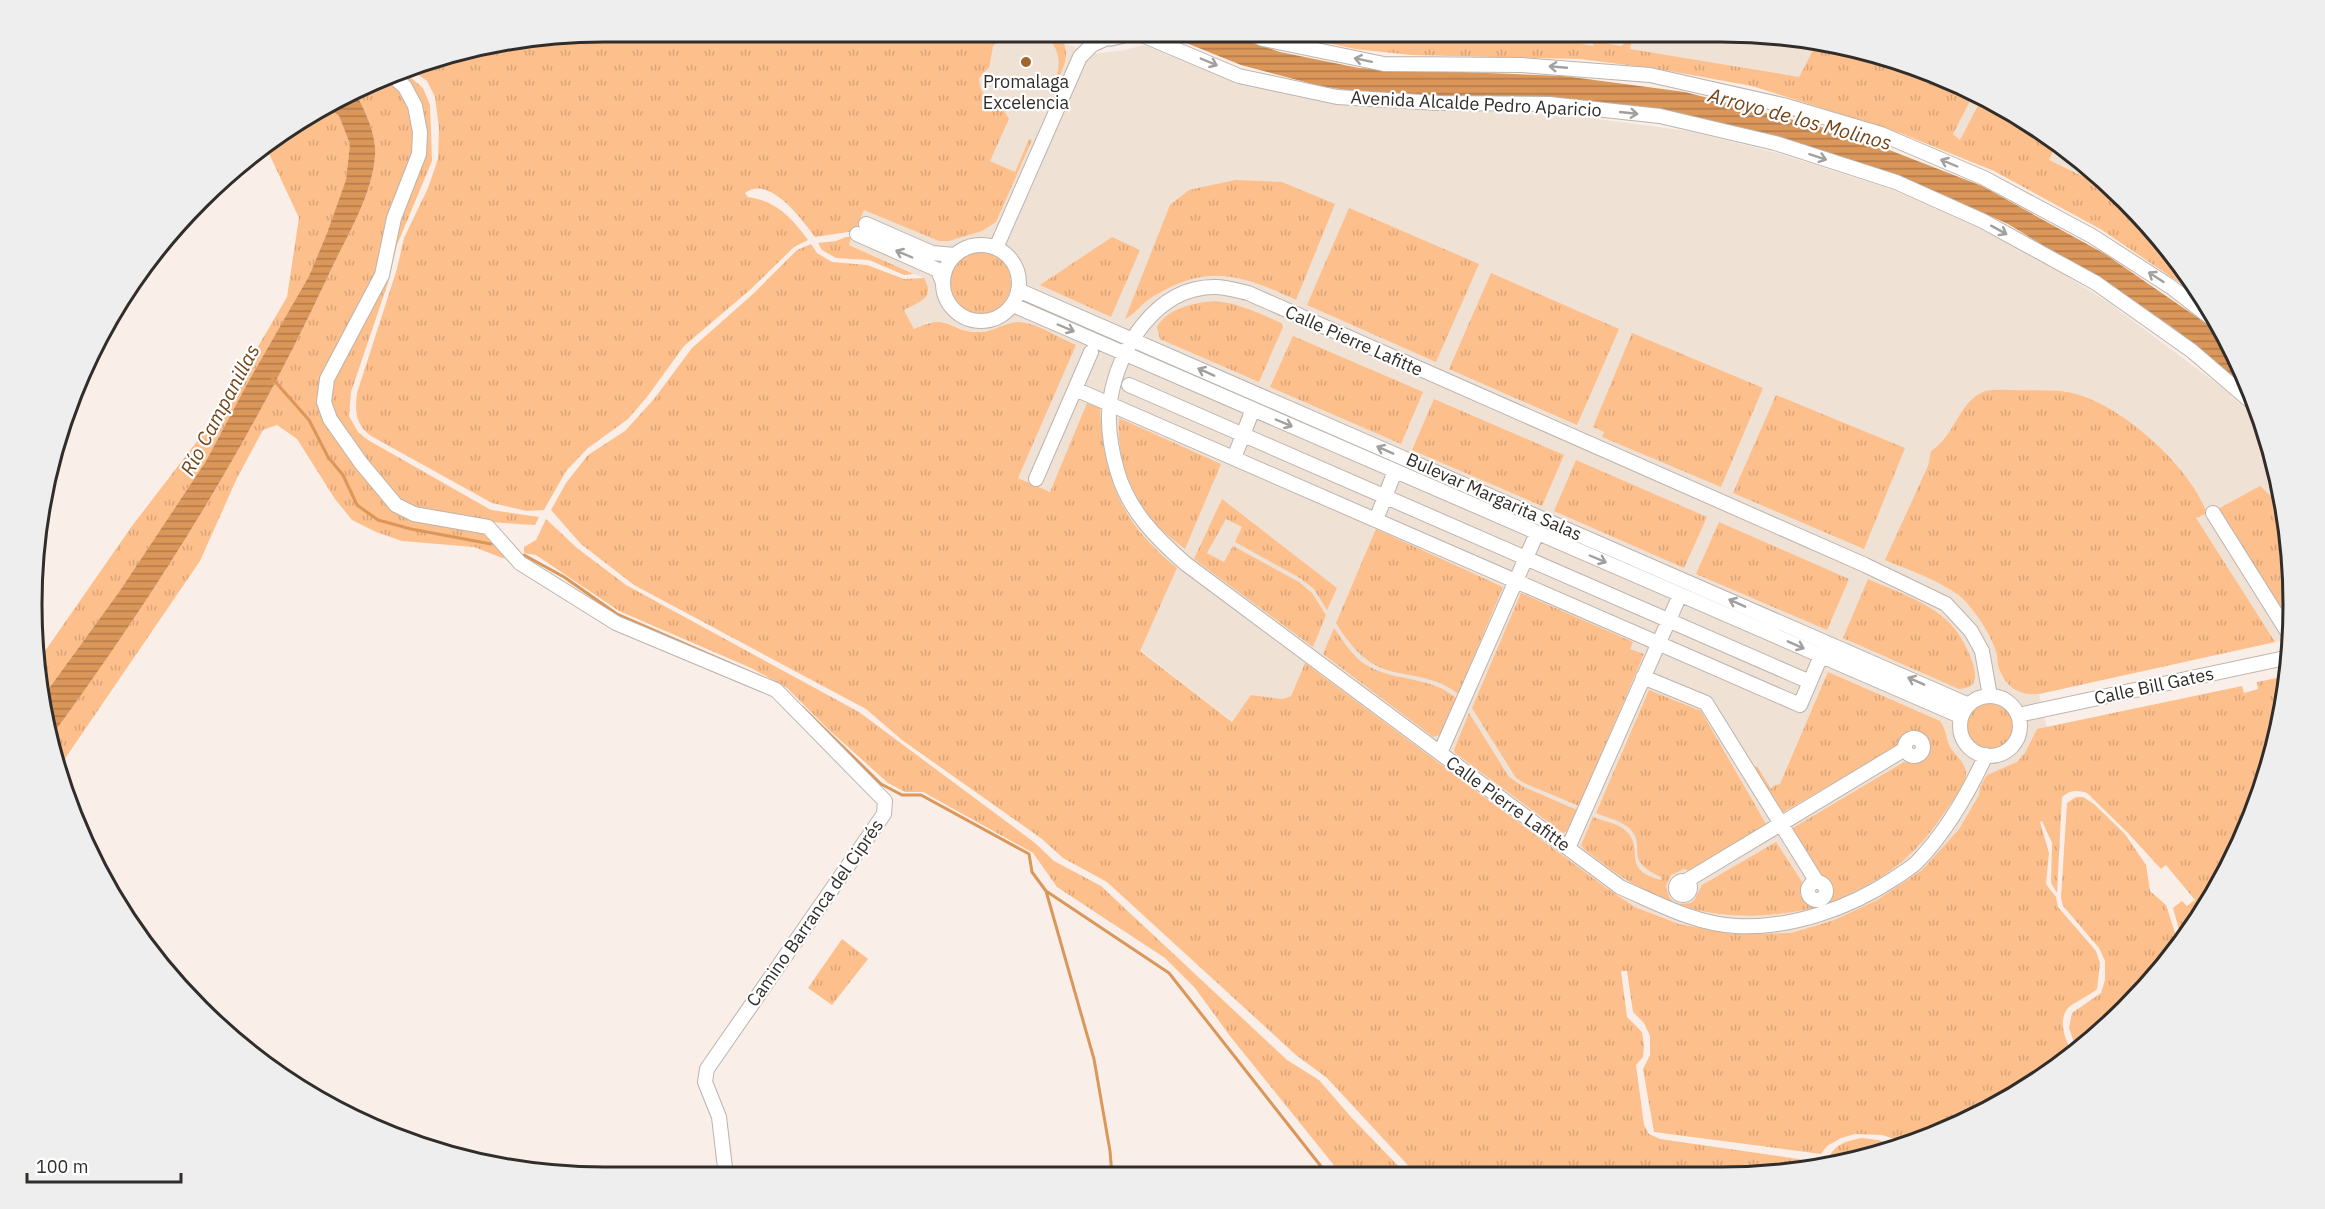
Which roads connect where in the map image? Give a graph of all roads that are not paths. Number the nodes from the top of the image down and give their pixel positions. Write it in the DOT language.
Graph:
graph roads {
  1 [pos="1078,42"];
  2 [pos="1098,42"];
  3 [pos="1158,42"];
  4 [pos="1278,42"];
  5 [pos="1080,57"];
  6 [pos="399,81"];
  7 [pos="996,248"];
  8 [pos="955,255"];
  9 [pos="943,283"];
  10 [pos="1018,290"];
  11 [pos="1013,305"];
  12 [pos="2199,308"];
  13 [pos="1134,341"];
  14 [pos="1091,352"];
  15 [pos="1125,354"];
  16 [pos="1129,385"];
  17 [pos="1075,389"];
  18 [pos="2242,394"];
  19 [pos="1110,404"];
  20 [pos="1253,409"];
  21 [pos="1243,434"];
  22 [pos="1234,458"];
  23 [pos="1395,471"];
  24 [pos="1036,479"];
  25 [pos="1385,496"];
  26 [pos="2213,513"];
  27 [pos="1376,519"];
  28 [pos="1537,533"];
  29 [pos="1526,558"];
  30 [pos="1516,581"];
  31 [pos="1680,595"];
  32 [pos="1669,620"];
  33 [pos="2282,624"];
  34 [pos="1659,643"];
  35 [pos="1821,656"];
  36 [pos="2280,659"];
  37 [pos="1643,679"];
  38 [pos="1810,682"];
  39 [pos="1990,696"];
  40 [pos="1970,705"];
  41 [pos="2018,715"];
  42 [pos="1960,716"];
  43 [pos="1906,752"];
  44 [pos="1440,753"];
  45 [pos="1986,755"];
  46 [pos="1780,828"];
  47 [pos="1568,848"];
  48 [pos="1688,883"];
  49 [pos="1814,884"];
  50 [pos="725,1167"];
  1 -- 5 [label="street"];
  2 -- 5 [label="street"];
  3 -- 18 [label="street, Avenida Alcalde Pedro Aparicio, one-way"];
  12 -- 4 [label="street, Avenida Alcalde Pedro Aparicio, one-way"];
  5 -- 7 [label="street"];
  6 -- 50 [label="street, Camino Barranca del Ciprés"];
  7 -- 8 [label="street"];
  7 -- 10 [label="street"];
  8 -- 9 [label="street"];
  9 -- 8 [label="street, one-way"];
  9 -- 11 [label="street"];
  10 -- 11 [label="street"];
  10 -- 13 [label="street, Bulevar Margarita Salas"];
  11 -- 15 [label="street, Bulevar Margarita Salas, one-way"];
  13 -- 15 [label="street, Calle Pierre Lafitte"];
  13 -- 39 [label="street, Calle Pierre Lafitte"];
  40 -- 13 [label="street, Bulevar Margarita Salas, one-way"];
  14 -- 17 [label="street"];
  15 -- 19 [label="street, Calle Pierre Lafitte"];
  15 -- 20 [label="street, Bulevar Margarita Salas"];
  16 -- 21 [label="street"];
  17 -- 19 [label="street"];
  17 -- 24 [label="street"];
  19 -- 22 [label="street"];
  19 -- 44 [label="street, Calle Pierre Lafitte"];
  20 -- 21 [label="street"];
  20 -- 23 [label="street, Bulevar Margarita Salas, one-way"];
  21 -- 22 [label="street"];
  21 -- 25 [label="street"];
  22 -- 27 [label="street"];
  23 -- 25 [label="street"];
  23 -- 28 [label="street, Bulevar Margarita Salas"];
  25 -- 27 [label="street"];
  25 -- 29 [label="street"];
  26 -- 33 [label="street"];
  27 -- 30 [label="street"];
  28 -- 29 [label="street"];
  28 -- 31 [label="street, Bulevar Margarita Salas, one-way"];
  29 -- 30 [label="street"];
  29 -- 32 [label="street"];
  30 -- 34 [label="street"];
  30 -- 44 [label="street"];
  31 -- 32 [label="street"];
  31 -- 35 [label="street, Bulevar Margarita Salas, one-way"];
  32 -- 34 [label="street"];
  32 -- 38 [label="street"];
  34 -- 37 [label="street"];
  34 -- 38 [label="street"];
  35 -- 38 [label="street"];
  35 -- 42 [label="street, Bulevar Margarita Salas"];
  36 -- 41 [label="street, Calle Bill Gates"];
  37 -- 46 [label="street"];
  37 -- 47 [label="street"];
  39 -- 40 [label="street"];
  39 -- 41 [label="street"];
  40 -- 42 [label="street"];
  41 -- 45 [label="street"];
  42 -- 45 [label="street"];
  43 -- 46 [label="street"];
  44 -- 47 [label="street, Calle Pierre Lafitte"];
  45 -- 47 [label="street, Calle Pierre Lafitte"];
  46 -- 48 [label="street"];
  46 -- 49 [label="street"];
}
